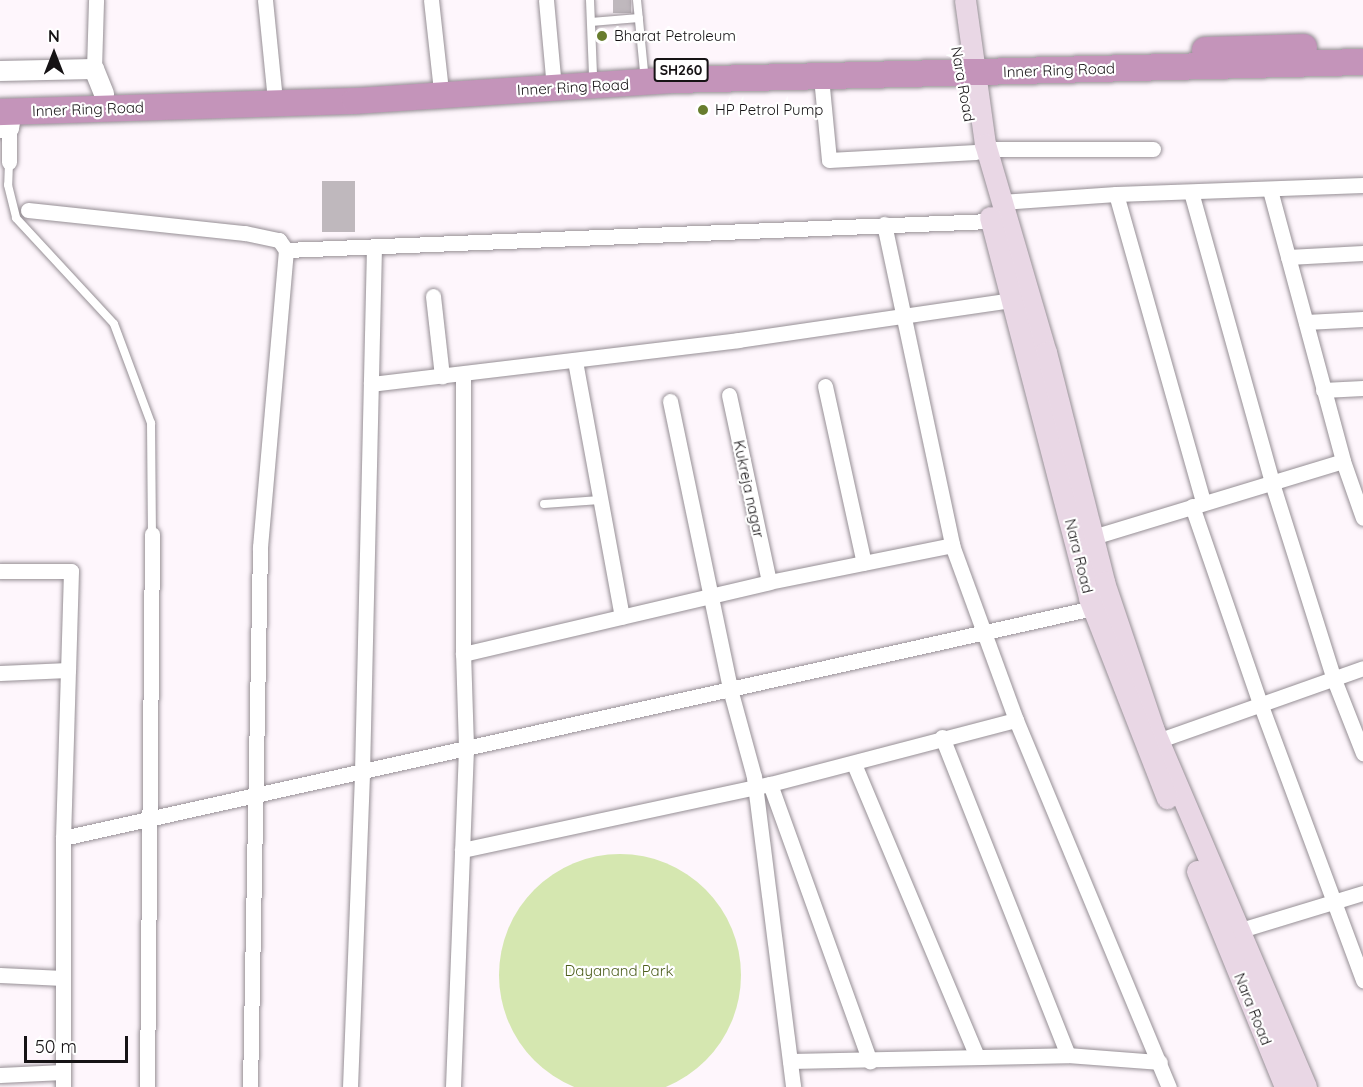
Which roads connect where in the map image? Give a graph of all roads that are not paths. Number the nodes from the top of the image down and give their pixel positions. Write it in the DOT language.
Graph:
graph roads {
  1 [pos="96,0"];
  2 [pos="265,0"];
  3 [pos="431,0"];
  4 [pos="546,0"];
  5 [pos="590,0"];
  6 [pos="637,0"];
  7 [pos="954,0"];
  8 [pos="965,0"];
  9 [pos="639,18"];
  10 [pos="591,22"];
  11 [pos="1363,45"];
  12 [pos="1363,62"];
  13 [pos="966,67"];
  14 [pos="94,69"];
  15 [pos="0,71"];
  16 [pos="644,71"];
  17 [pos="593,75"];
  18 [pos="553,76"];
  19 [pos="821,77"];
  20 [pos="440,82"];
  21 [pos="274,90"];
  22 [pos="104,94"];
  23 [pos="4,115"];
  24 [pos="1153,149"];
  25 [pos="981,151"];
  26 [pos="6,157"];
  27 [pos="1363,185"];
  28 [pos="1270,190"];
  29 [pos="1191,192"];
  30 [pos="1116,194"];
  31 [pos="1001,202"];
  32 [pos="28,210"];
  33 [pos="991,221"];
  34 [pos="884,224"];
  35 [pos="374,246"];
  36 [pos="286,250"];
  37 [pos="1363,253"];
  38 [pos="1288,258"];
  39 [pos="433,296"];
  40 [pos="1012,300"];
  41 [pos="903,316"];
  42 [pos="1363,319"];
  43 [pos="1306,322"];
  44 [pos="575,361"];
  45 [pos="463,374"];
  46 [pos="442,376"];
  47 [pos="371,384"];
  48 [pos="825,386"];
  49 [pos="1363,388"];
  50 [pos="1323,390"];
  51 [pos="729,395"];
  52 [pos="670,401"];
  53 [pos="1343,461"];
  54 [pos="1272,483"];
  55 [pos="600,500"];
  56 [pos="544,504"];
  57 [pos="1198,504"];
  58 [pos="1363,518"];
  59 [pos="152,534"];
  60 [pos="1093,537"];
  61 [pos="952,545"];
  62 [pos="864,563"];
  63 [pos="0,571"];
  64 [pos="769,582"];
  65 [pos="710,596"];
  66 [pos="1093,608"];
  67 [pos="622,617"];
  68 [pos="982,630"];
  69 [pos="463,654"];
  70 [pos="1363,668"];
  71 [pos="68,670"];
  72 [pos="0,673"];
  73 [pos="1333,677"];
  74 [pos="730,689"];
  75 [pos="1260,704"];
  76 [pos="1016,720"];
  77 [pos="942,737"];
  78 [pos="1160,740"];
  79 [pos="466,747"];
  80 [pos="1363,753"];
  81 [pos="854,764"];
  82 [pos="362,772"];
  83 [pos="763,786"];
  84 [pos="256,795"];
  85 [pos="149,819"];
  86 [pos="63,838"];
  87 [pos="462,850"];
  88 [pos="1363,893"];
  89 [pos="1334,901"];
  90 [pos="1231,933"];
  91 [pos="0,975"];
  92 [pos="63,978"];
  93 [pos="1363,980"];
  94 [pos="1068,1055"];
  95 [pos="977,1056"];
  96 [pos="790,1061"];
  97 [pos="870,1062"];
  98 [pos="1160,1062"];
  99 [pos="0,1075"];
  100 [pos="63,1080"];
  101 [pos="147,1087"];
  102 [pos="250,1087"];
  103 [pos="350,1087"];
  104 [pos="453,1087"];
  105 [pos="793,1087"];
  106 [pos="1169,1087"];
  107 [pos="1286,1087"];
  108 [pos="1306,1087"];
  1 -- 14 [label="street"];
  2 -- 21 [label="street"];
  3 -- 20 [label="street"];
  4 -- 18 [label="street"];
  5 -- 10 [label="lane"];
  6 -- 9 [label="lane"];
  7 -- 13 [label="main road, Nara Road"];
  8 -- 13 [label="main road, Nara Road"];
  9 -- 10 [label="lane"];
  9 -- 16 [label="lane"];
  10 -- 17 [label="lane"];
  11 -- 13 [label="highway, Inner Ring Road / SH260"];
  12 -- 13 [label="highway, Inner Ring Road"];
  13 -- 16 [label="highway, Inner Ring Road / SH260"];
  13 -- 19 [label="highway, Inner Ring Road"];
  13 -- 25 [label="main road, Nara Road"];
  14 -- 15 [label="street"];
  14 -- 22 [label="street"];
  16 -- 17 [label="highway, Inner Ring Road / SH260"];
  17 -- 18 [label="highway, Inner Ring Road / SH260"];
  18 -- 20 [label="highway, Inner Ring Road / SH260"];
  19 -- 23 [label="highway, Inner Ring Road"];
  19 -- 25 [label="street"];
  20 -- 21 [label="highway, Inner Ring Road / SH260"];
  21 -- 22 [label="highway, Inner Ring Road / SH260"];
  22 -- 23 [label="highway, Inner Ring Road / SH260"];
  23 -- 26 [label="street"];
  24 -- 25 [label="street"];
  25 -- 31 [label="main road, Nara Road"];
  25 -- 33 [label="main road, Nara Road"];
  26 -- 59 [label="lane"];
  27 -- 28 [label="street"];
  28 -- 29 [label="street"];
  28 -- 38 [label="street"];
  29 -- 30 [label="street"];
  29 -- 54 [label="street"];
  30 -- 31 [label="street"];
  30 -- 57 [label="street"];
  31 -- 60 [label="main road, Nara Road"];
  32 -- 36 [label="street"];
  33 -- 34 [label="street"];
  33 -- 40 [label="main road, Nara Road"];
  34 -- 35 [label="street"];
  34 -- 41 [label="street"];
  35 -- 36 [label="street"];
  35 -- 47 [label="street"];
  36 -- 84 [label="street"];
  37 -- 38 [label="street"];
  38 -- 43 [label="street"];
  39 -- 46 [label="street"];
  40 -- 41 [label="street"];
  40 -- 66 [label="main road, Nara Road"];
  41 -- 44 [label="street"];
  41 -- 61 [label="street"];
  42 -- 43 [label="street"];
  43 -- 50 [label="street"];
  44 -- 45 [label="street"];
  44 -- 55 [label="street"];
  45 -- 46 [label="street"];
  45 -- 69 [label="street"];
  46 -- 47 [label="street"];
  47 -- 82 [label="street"];
  48 -- 62 [label="street"];
  49 -- 50 [label="street"];
  50 -- 53 [label="street"];
  51 -- 64 [label="street, Kukreja nagar"];
  52 -- 65 [label="street"];
  53 -- 54 [label="street"];
  53 -- 58 [label="street"];
  54 -- 57 [label="street"];
  54 -- 73 [label="street"];
  55 -- 56 [label="lane"];
  55 -- 67 [label="street"];
  57 -- 60 [label="street"];
  57 -- 75 [label="street"];
  59 -- 85 [label="street"];
  60 -- 78 [label="main road, Nara Road"];
  61 -- 62 [label="street"];
  61 -- 68 [label="street"];
  62 -- 64 [label="street"];
  63 -- 71 [label="street"];
  64 -- 65 [label="street"];
  65 -- 67 [label="street"];
  65 -- 74 [label="street"];
  66 -- 68 [label="street"];
  66 -- 90 [label="main road, Nara Road"];
  67 -- 69 [label="street"];
  68 -- 74 [label="street"];
  68 -- 76 [label="street"];
  69 -- 79 [label="street"];
  70 -- 73 [label="street"];
  71 -- 72 [label="street"];
  71 -- 86 [label="street"];
  73 -- 75 [label="street"];
  73 -- 80 [label="street"];
  74 -- 79 [label="street"];
  74 -- 83 [label="street"];
  75 -- 78 [label="street"];
  75 -- 89 [label="street"];
  76 -- 77 [label="street"];
  76 -- 98 [label="street"];
  77 -- 81 [label="street"];
  77 -- 94 [label="street"];
  78 -- 90 [label="main road, Nara Road"];
  79 -- 82 [label="street"];
  79 -- 87 [label="street"];
  81 -- 83 [label="street"];
  81 -- 95 [label="street"];
  82 -- 84 [label="street"];
  82 -- 103 [label="street"];
  83 -- 87 [label="street"];
  83 -- 96 [label="street"];
  83 -- 97 [label="street"];
  84 -- 85 [label="street"];
  84 -- 102 [label="street"];
  85 -- 86 [label="street"];
  85 -- 101 [label="street"];
  86 -- 92 [label="street"];
  87 -- 104 [label="street"];
  88 -- 89 [label="street"];
  89 -- 90 [label="street"];
  89 -- 93 [label="street"];
  90 -- 107 [label="main road, Nara Road"];
  90 -- 108 [label="main road"];
  91 -- 92 [label="street"];
  92 -- 100 [label="street"];
  94 -- 95 [label="street"];
  94 -- 98 [label="street"];
  95 -- 97 [label="street"];
  96 -- 97 [label="street"];
  96 -- 105 [label="street"];
  98 -- 106 [label="street"];
  99 -- 100 [label="street"];
}
